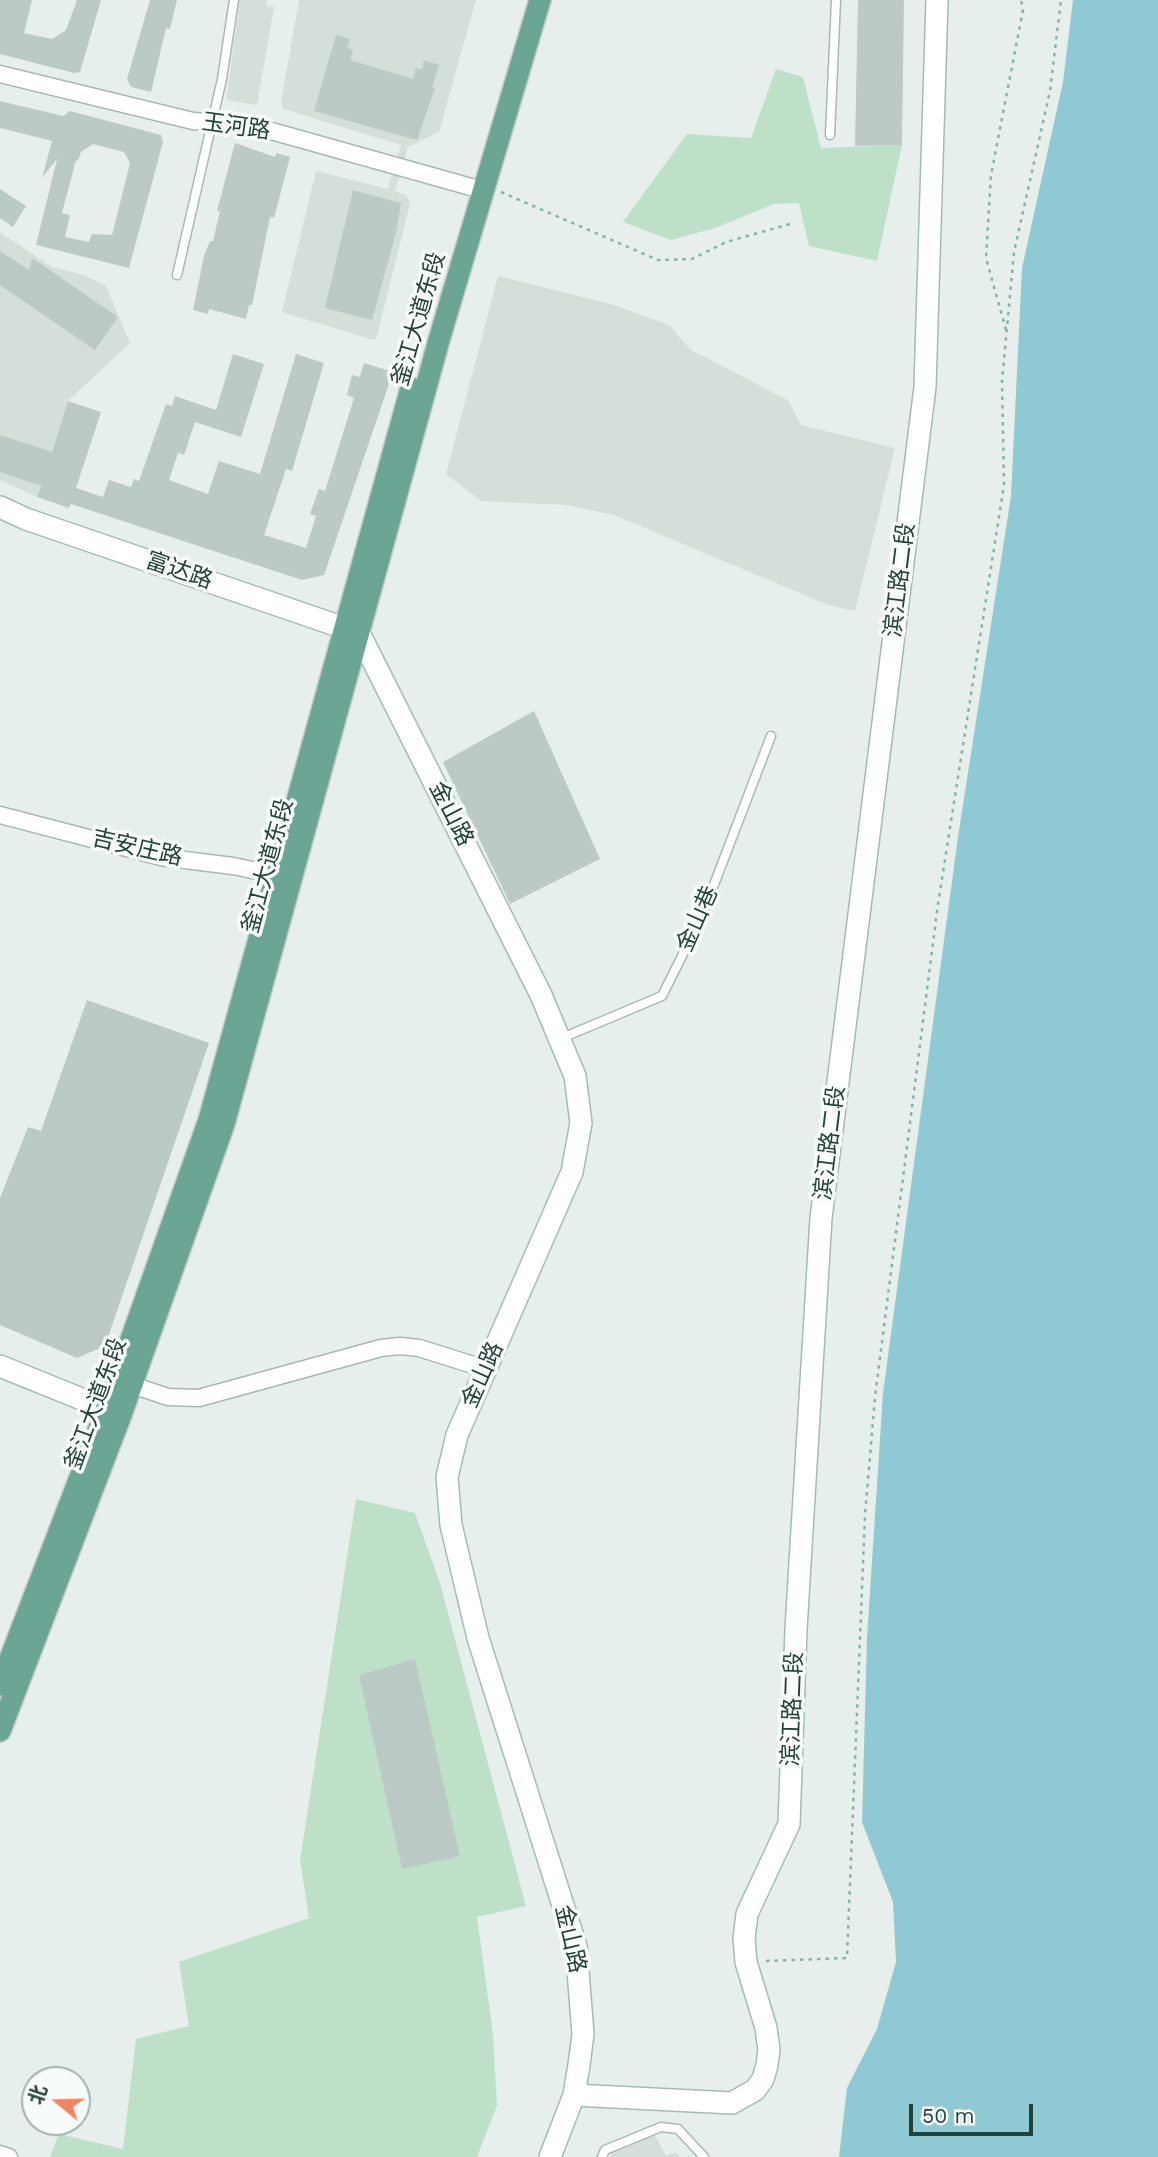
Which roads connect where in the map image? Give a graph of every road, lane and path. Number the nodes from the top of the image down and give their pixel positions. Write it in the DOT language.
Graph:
graph roads {
  1 [pos="234,0"];
  2 [pos="527,0"];
  3 [pos="540,0"];
  4 [pos="836,0"];
  5 [pos="937,0"];
  6 [pos="1021,0"];
  7 [pos="1061,0"];
  8 [pos="0,74"];
  9 [pos="212,122"];
  10 [pos="830,135"];
  11 [pos="478,186"];
  12 [pos="790,223"];
  13 [pos="177,275"];
  14 [pos="1006,332"];
  15 [pos="0,507"];
  16 [pos="351,630"];
  17 [pos="771,736"];
  18 [pos="0,815"];
  19 [pos="276,875"];
  20 [pos="559,1039"];
  21 [pos="0,1366"];
  22 [pos="486,1369"];
  23 [pos="132,1385"];
  24 [pos="113,1413"];
  25 [pos="0,1685"];
  26 [pos="0,1731"];
  27 [pos="746,1962"];
  28 [pos="575,2095"];
  29 [pos="0,2154"];
  30 [pos="9,2157"];
  31 [pos="550,2157"];
  32 [pos="602,2157"];
  33 [pos="704,2157"];
  1 -- 9 [label="lane"];
  2 -- 11 [label="main road, 釜江大道东段"];
  3 -- 11 [label="main road, 釜江大道东段"];
  4 -- 10 [label="lane"];
  5 -- 27 [label="street, 滨江路二段"];
  6 -- 14 [label="path"];
  7 -- 14 [label="path"];
  8 -- 9 [label="street, 玉河路"];
  9 -- 11 [label="street, 玉河路"];
  9 -- 13 [label="lane"];
  11 -- 12 [label="path"];
  11 -- 16 [label="main road, 釜江大道东段"];
  14 -- 27 [label="path"];
  15 -- 16 [label="street, 富达路"];
  16 -- 19 [label="main road, 釜江大道东段"];
  16 -- 20 [label="street, 金山路"];
  16 -- 23 [label="main road, 釜江大道东段"];
  17 -- 20 [label="lane, 金山巷"];
  18 -- 19 [label="street, 吉安庄路"];
  19 -- 24 [label="main road, 釜江大道东段"];
  20 -- 22 [label="street, 金山路"];
  21 -- 24 [label="street"];
  22 -- 23 [label="street"];
  22 -- 28 [label="street, 金山路"];
  23 -- 24 [label="main road, 釜江大道东段"];
  24 -- 25 [label="main road, 釜江大道东段"];
  24 -- 26 [label="main road, 釜江大道东段"];
  27 -- 28 [label="street, 滨江路二段"];
  28 -- 31 [label="street, 金山路"];
  29 -- 30 [label="street"];
  32 -- 33 [label="lane"];
}
